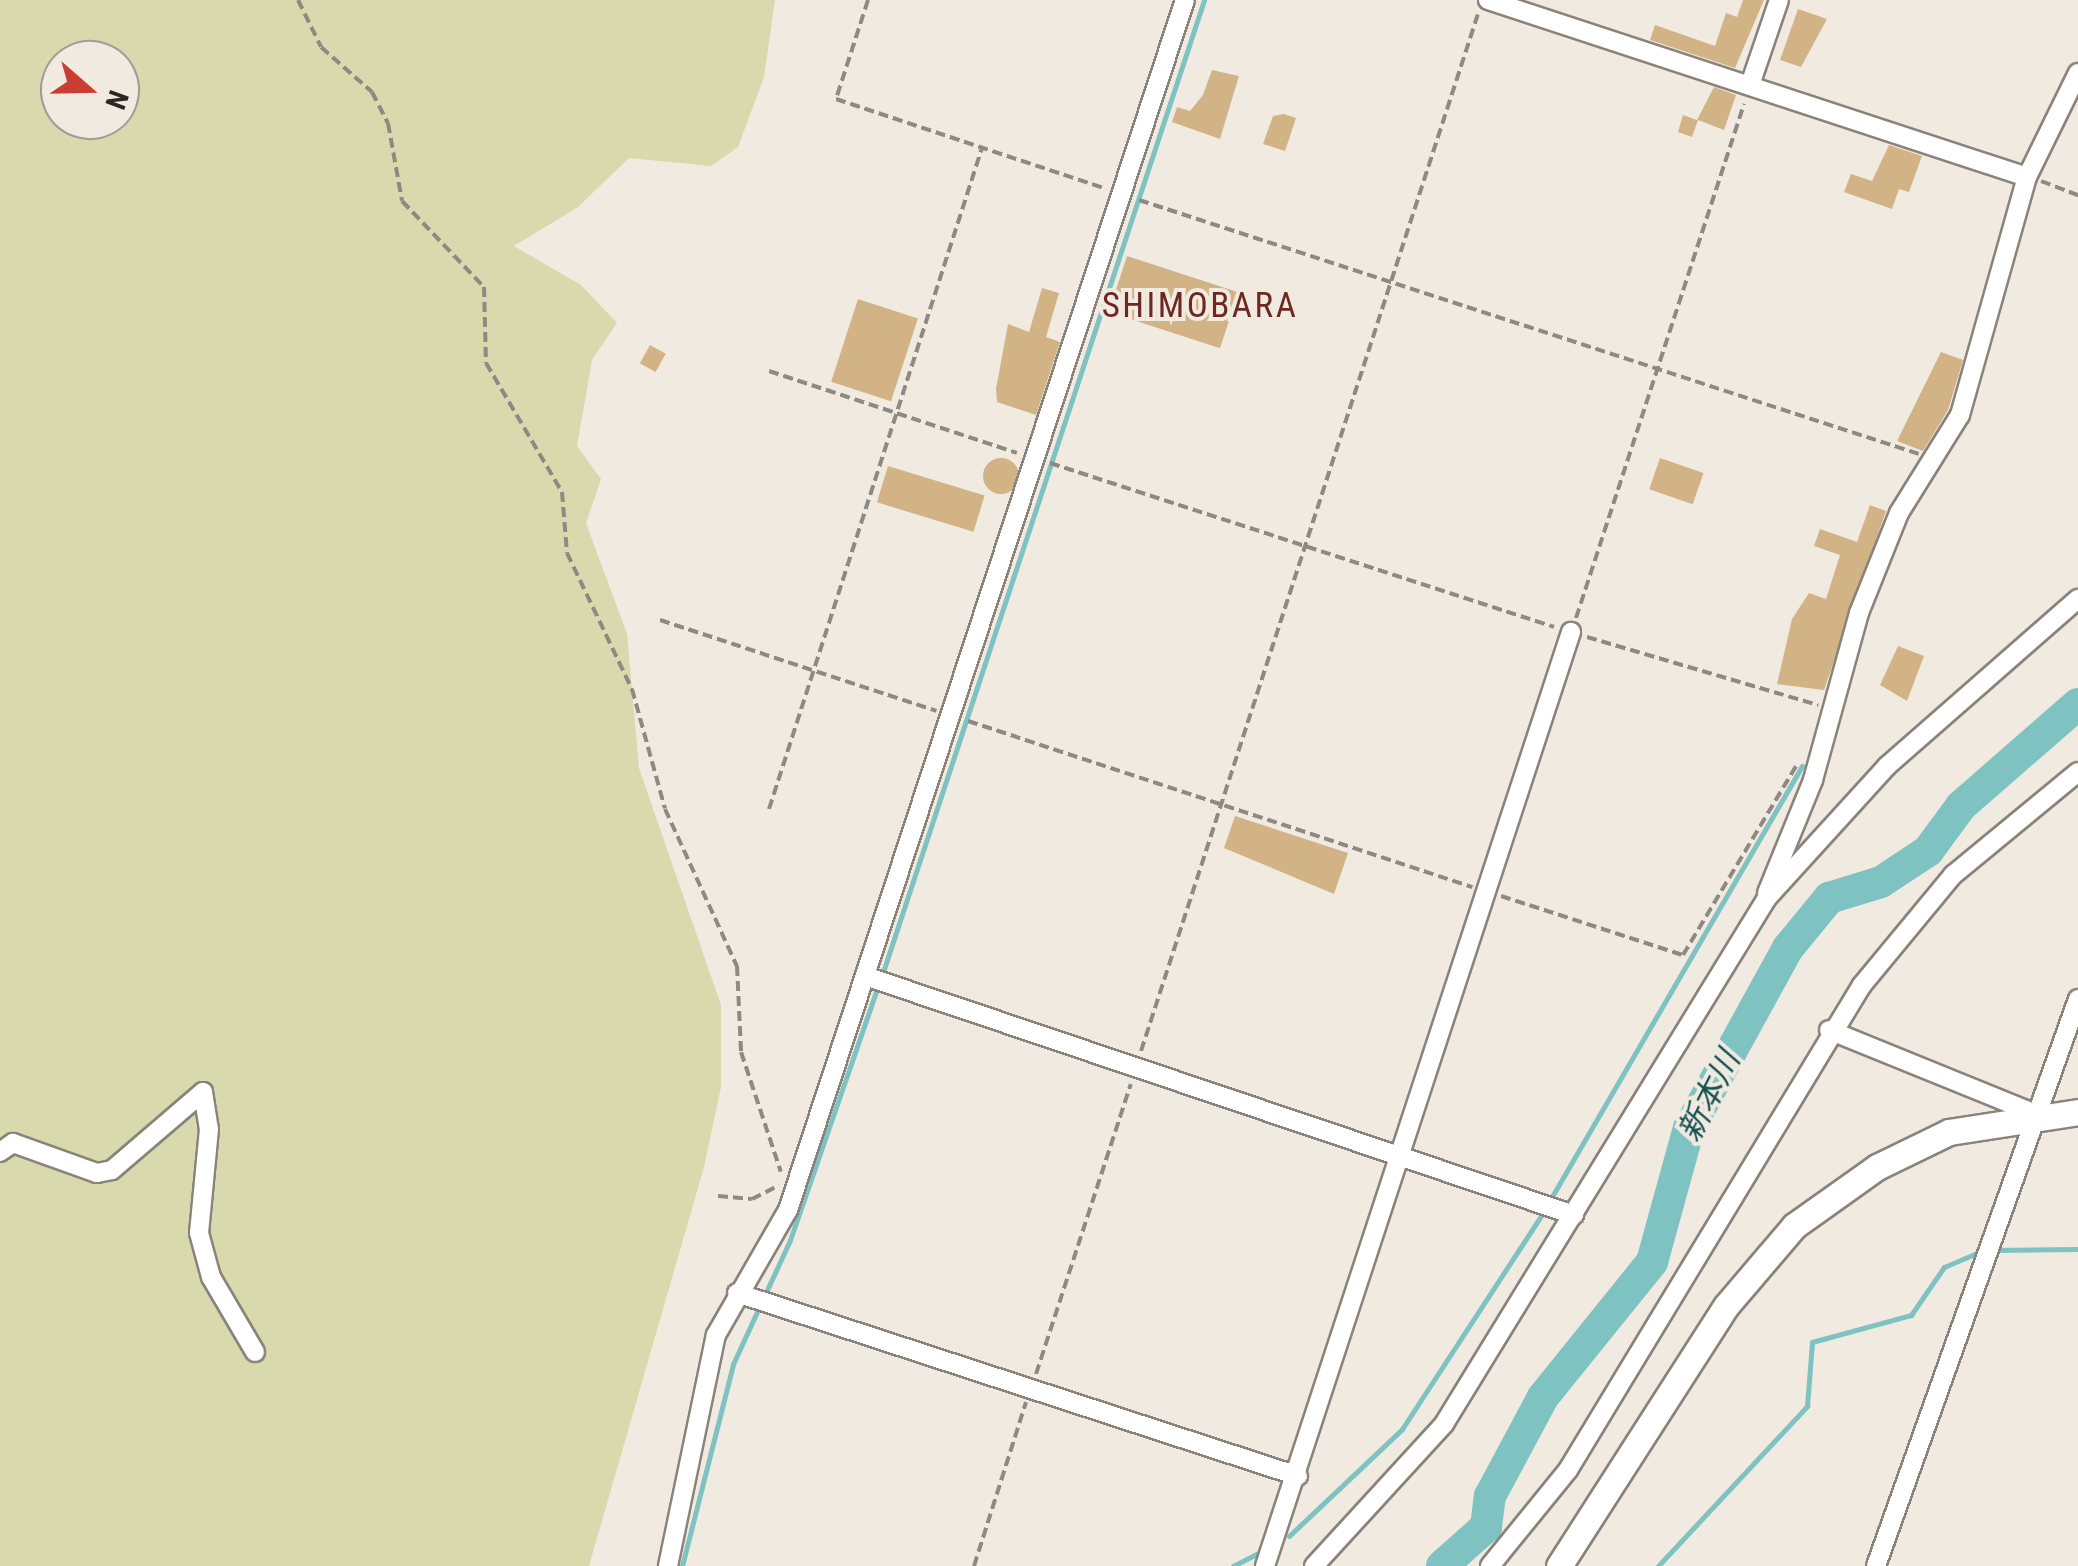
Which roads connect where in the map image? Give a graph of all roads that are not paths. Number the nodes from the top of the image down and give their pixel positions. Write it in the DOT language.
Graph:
graph roads {
  1 [pos="1185,0"];
  2 [pos="1485,0"];
  3 [pos="1779,0"];
  4 [pos="2078,74"];
  5 [pos="1750,85"];
  6 [pos="2027,177"];
  7 [pos="2078,600"];
  8 [pos="1571,632"];
  9 [pos="2078,772"];
  10 [pos="1767,898"];
  11 [pos="868,977"];
  12 [pos="2078,999"];
  13 [pos="1830,1030"];
  14 [pos="2078,1112"];
  15 [pos="2036,1114"];
  16 [pos="0,1152"];
  17 [pos="1404,1154"];
  18 [pos="1574,1215"];
  19 [pos="736,1293"];
  20 [pos="254,1352"];
  21 [pos="1298,1476"];
  22 [pos="668,1566"];
  23 [pos="1264,1566"];
  24 [pos="1314,1566"];
  25 [pos="1490,1566"];
  26 [pos="1558,1566"];
  27 [pos="1876,1566"];
  1 -- 11 [label="street"];
  2 -- 5 [label="street"];
  3 -- 5 [label="street"];
  4 -- 6 [label="street"];
  5 -- 6 [label="street"];
  6 -- 10 [label="street"];
  7 -- 10 [label="street"];
  8 -- 17 [label="street"];
  9 -- 13 [label="street"];
  10 -- 18 [label="street"];
  11 -- 17 [label="street"];
  11 -- 19 [label="street"];
  12 -- 15 [label="street"];
  13 -- 15 [label="street"];
  13 -- 25 [label="street"];
  14 -- 15 [label="street"];
  15 -- 26 [label="street"];
  15 -- 27 [label="street"];
  16 -- 20 [label="street"];
  17 -- 18 [label="street"];
  17 -- 21 [label="street"];
  18 -- 24 [label="street"];
  19 -- 21 [label="street"];
  19 -- 22 [label="street"];
  21 -- 23 [label="street"];
}
